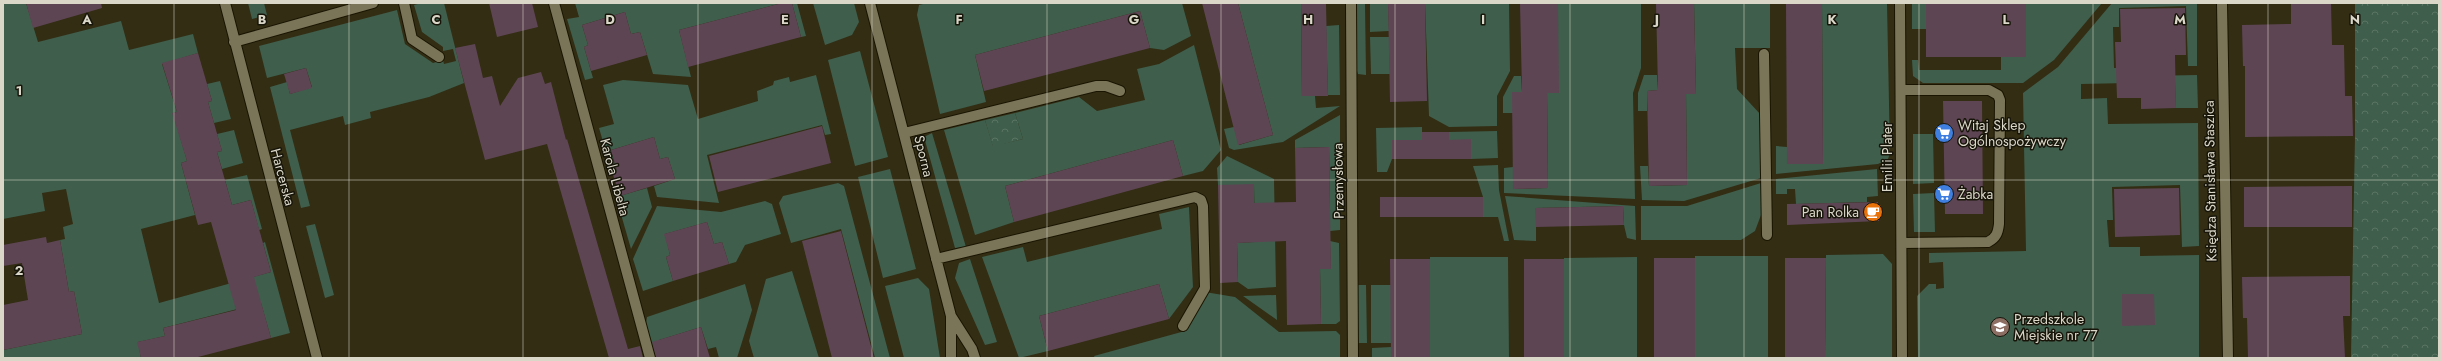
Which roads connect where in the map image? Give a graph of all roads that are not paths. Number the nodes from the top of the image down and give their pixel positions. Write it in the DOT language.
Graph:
graph roads {
  1 [pos="225,3"];
  2 [pos="373,3"];
  3 [pos="404,3"];
  4 [pos="554,3"];
  5 [pos="870,3"];
  6 [pos="1351,3"];
  7 [pos="1900,3"];
  8 [pos="2222,3"];
  9 [pos="234,42"];
  10 [pos="1764,54"];
  11 [pos="439,57"];
  12 [pos="1902,90"];
  13 [pos="1120,91"];
  14 [pos="904,133"];
  15 [pos="1767,235"];
  16 [pos="1902,243"];
  17 [pos="936,260"];
  18 [pos="951,316"];
  19 [pos="1183,326"];
  20 [pos="317,358"];
  21 [pos="650,358"];
  22 [pos="951,358"];
  23 [pos="975,358"];
  24 [pos="1353,358"];
  25 [pos="1902,358"];
  26 [pos="2228,358"];
  1 -- 9 [label="street, Harcerska"];
  2 -- 9 [label="street"];
  3 -- 11 [label="street"];
  4 -- 21 [label="street, Karola Libelta"];
  5 -- 14 [label="street, Sporna"];
  6 -- 24 [label="street, Przemysłowa"];
  7 -- 12 [label="street, Emilii Plater"];
  8 -- 26 [label="street, Księdza Stanisława Staszica"];
  9 -- 20 [label="street, Harcerska"];
  10 -- 15 [label="street"];
  12 -- 16 [label="street, Emilii Plater"];
  12 -- 16 [label="street"];
  13 -- 14 [label="street"];
  14 -- 17 [label="street, Sporna"];
  16 -- 25 [label="street, Emilii Plater"];
  17 -- 18 [label="street, Sporna"];
  17 -- 19 [label="street"];
  18 -- 22 [label="street, Sporna"];
  18 -- 23 [label="street, Sporna"];
}
